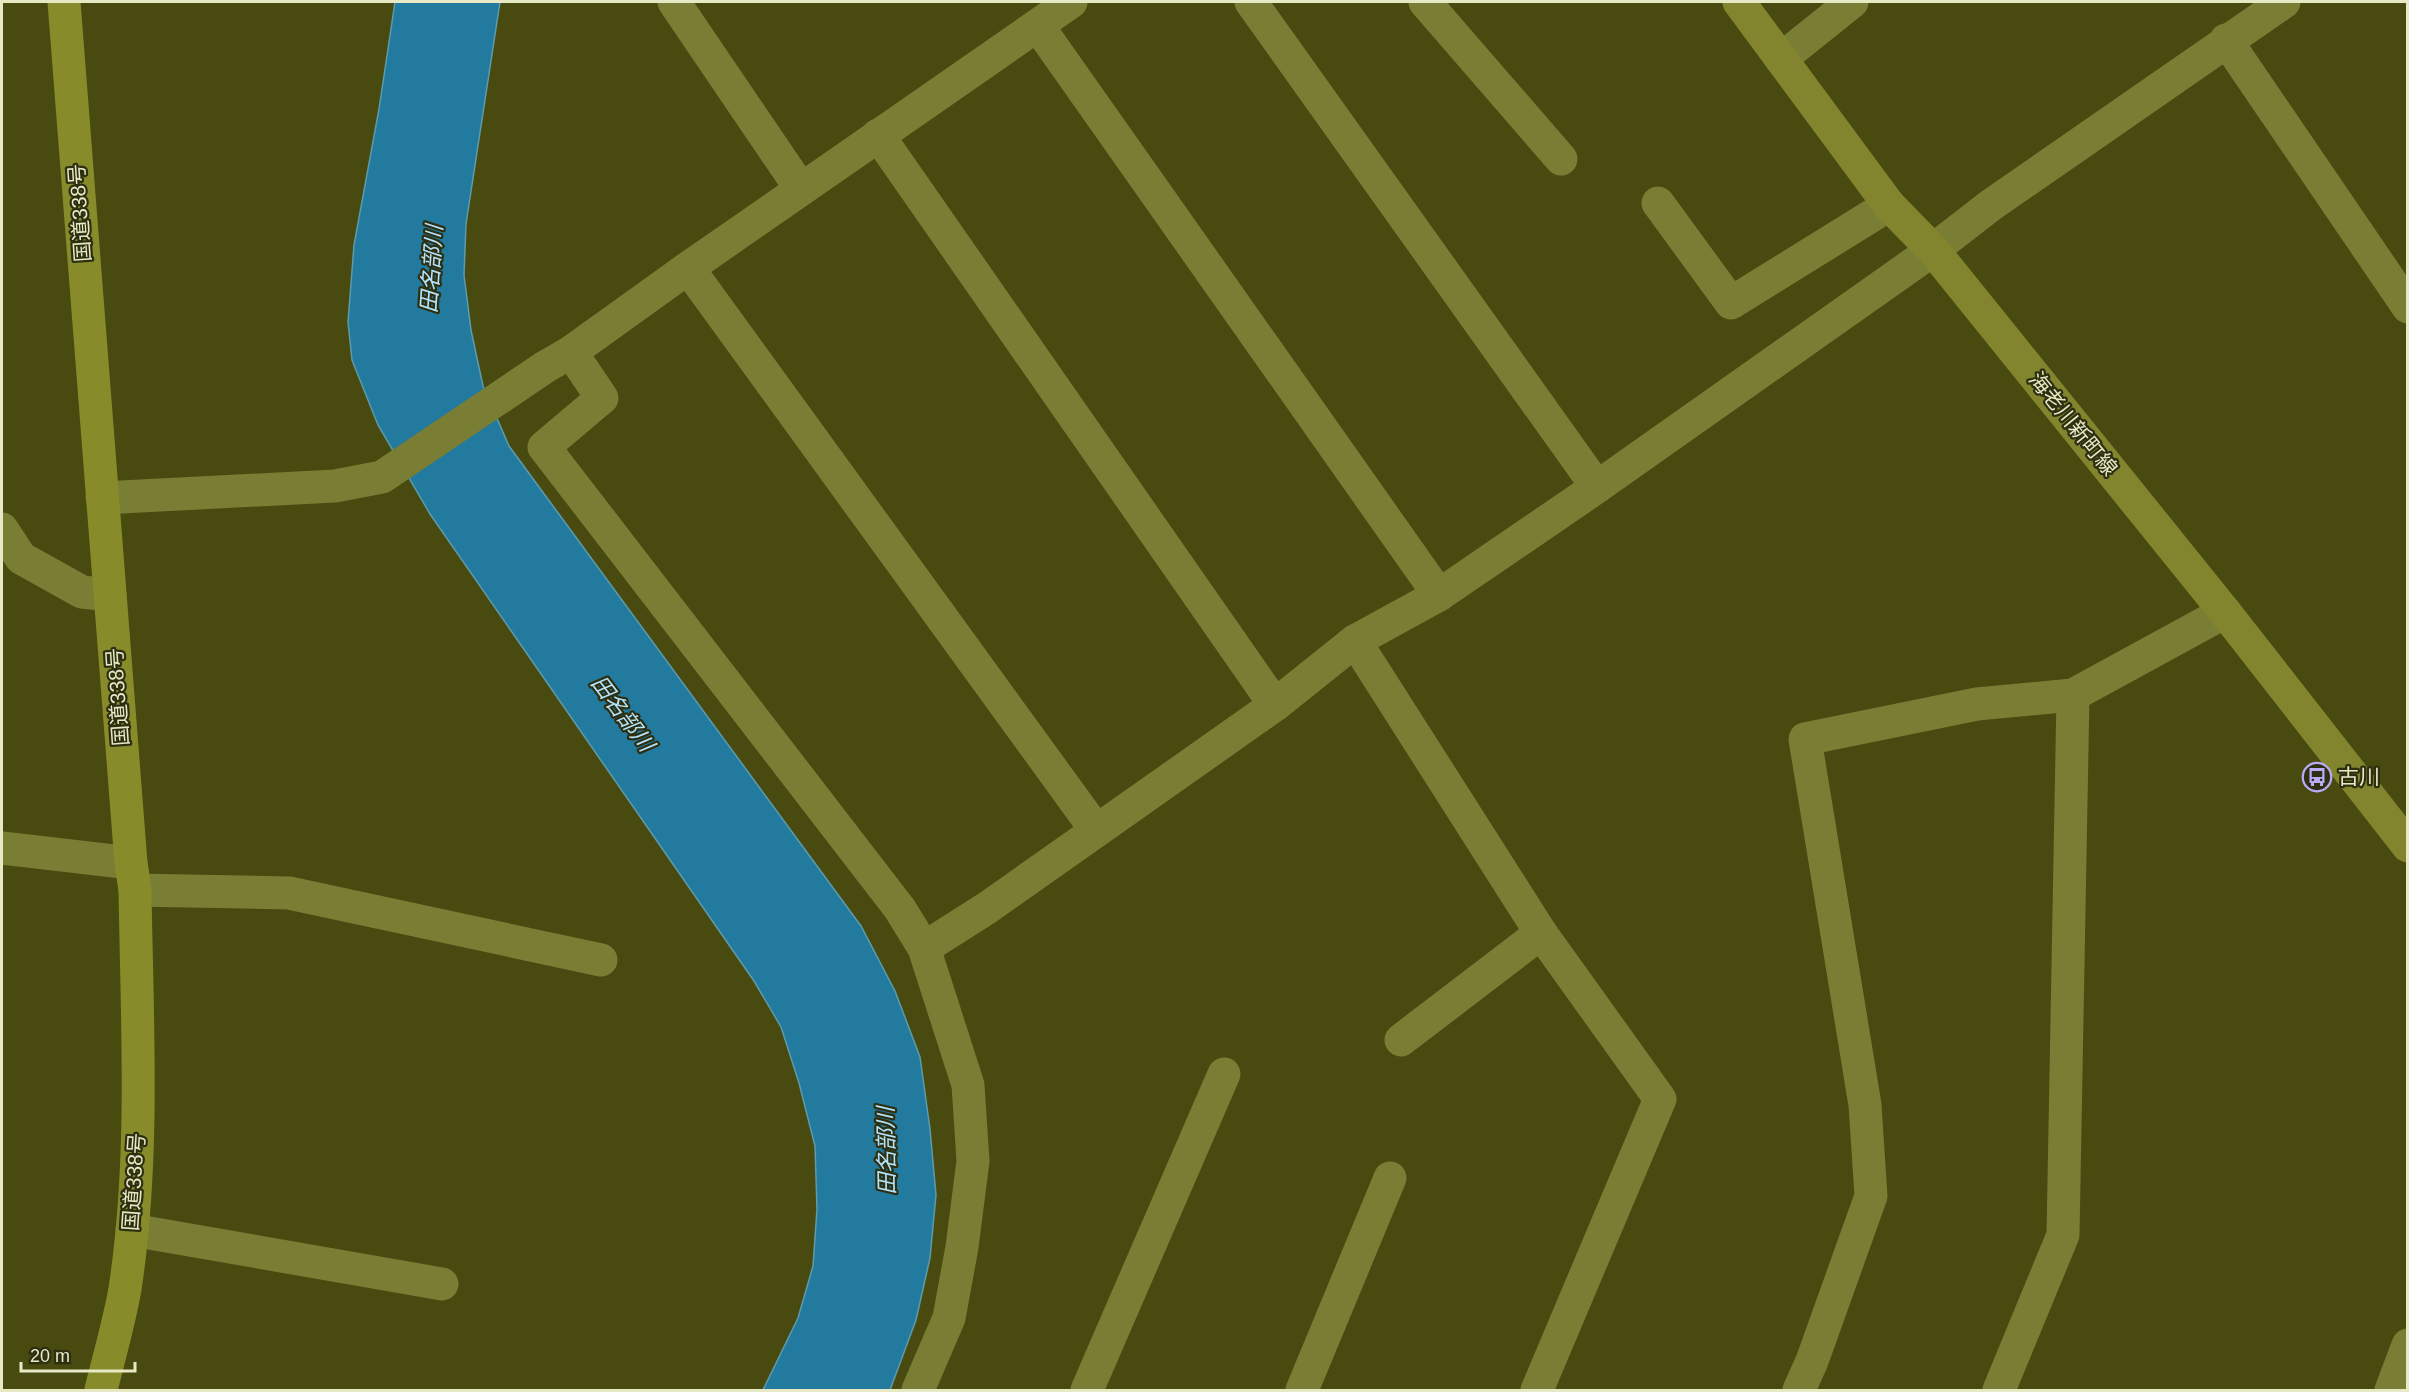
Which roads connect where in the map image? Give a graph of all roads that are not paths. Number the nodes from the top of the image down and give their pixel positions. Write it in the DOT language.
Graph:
graph roads {
  1 [pos="64,2"];
  2 [pos="674,2"];
  3 [pos="1251,2"];
  4 [pos="1425,2"];
  5 [pos="1739,2"];
  6 [pos="1852,2"];
  7 [pos="2284,2"];
  8 [pos="1051,11"];
  9 [pos="2226,40"];
  10 [pos="1781,59"];
  11 [pos="878,135"];
  12 [pos="1561,159"];
  13 [pos="801,189"];
  14 [pos="1658,203"];
  15 [pos="1889,205"];
  16 [pos="1933,250"];
  17 [pos="688,268"];
  18 [pos="2408,307"];
  19 [pos="558,359"];
  20 [pos="1598,487"];
  21 [pos="102,498"];
  22 [pos="2,529"];
  23 [pos="110,595"];
  24 [pos="1439,595"];
  25 [pos="2225,612"];
  26 [pos="1356,642"];
  27 [pos="2073,695"];
  28 [pos="1275,705"];
  29 [pos="1096,830"];
  30 [pos="2408,846"];
  31 [pos="2,848"];
  32 [pos="133,877"];
  33 [pos="1540,933"];
  34 [pos="924,948"];
  35 [pos="601,960"];
  36 [pos="1401,1040"];
  37 [pos="1224,1074"];
  38 [pos="1390,1178"];
  39 [pos="132,1230"];
  40 [pos="442,1284"];
  41 [pos="2408,1345"];
  42 [pos="101,1390"];
  43 [pos="918,1390"];
  44 [pos="1087,1390"];
  45 [pos="1302,1390"];
  46 [pos="1537,1390"];
  47 [pos="1799,1390"];
  48 [pos="1999,1390"];
  49 [pos="2391,1390"];
  1 -- 21 [label="highway, 国道338号"];
  2 -- 13 [label="street"];
  3 -- 20 [label="street"];
  4 -- 12 [label="street"];
  5 -- 10 [label="main road, 海老川新町線"];
  6 -- 10 [label="street"];
  7 -- 9 [label="street"];
  8 -- 11 [label="street"];
  8 -- 24 [label="street"];
  9 -- 16 [label="street"];
  9 -- 18 [label="street"];
  10 -- 15 [label="main road, 海老川新町線"];
  11 -- 13 [label="street"];
  11 -- 28 [label="street"];
  13 -- 17 [label="street"];
  14 -- 15 [label="street"];
  15 -- 16 [label="main road, 海老川新町線"];
  16 -- 20 [label="street"];
  16 -- 25 [label="main road, 海老川新町線"];
  17 -- 19 [label="street"];
  17 -- 29 [label="street"];
  19 -- 21 [label="street"];
  19 -- 34 [label="street"];
  20 -- 24 [label="street"];
  21 -- 23 [label="highway, 国道338号"];
  22 -- 23 [label="street"];
  23 -- 32 [label="highway, 国道338号"];
  24 -- 26 [label="street"];
  25 -- 27 [label="street"];
  25 -- 30 [label="main road, 海老川新町線"];
  26 -- 28 [label="street"];
  26 -- 33 [label="street"];
  27 -- 47 [label="street"];
  27 -- 48 [label="street"];
  28 -- 29 [label="street"];
  29 -- 34 [label="street"];
  31 -- 32 [label="street"];
  32 -- 35 [label="street"];
  32 -- 39 [label="highway, 国道338号"];
  33 -- 36 [label="street"];
  33 -- 46 [label="street"];
  34 -- 43 [label="street"];
  37 -- 44 [label="street"];
  38 -- 45 [label="street"];
  39 -- 40 [label="street"];
  39 -- 42 [label="highway, 国道338号"];
  41 -- 49 [label="street"];
}
